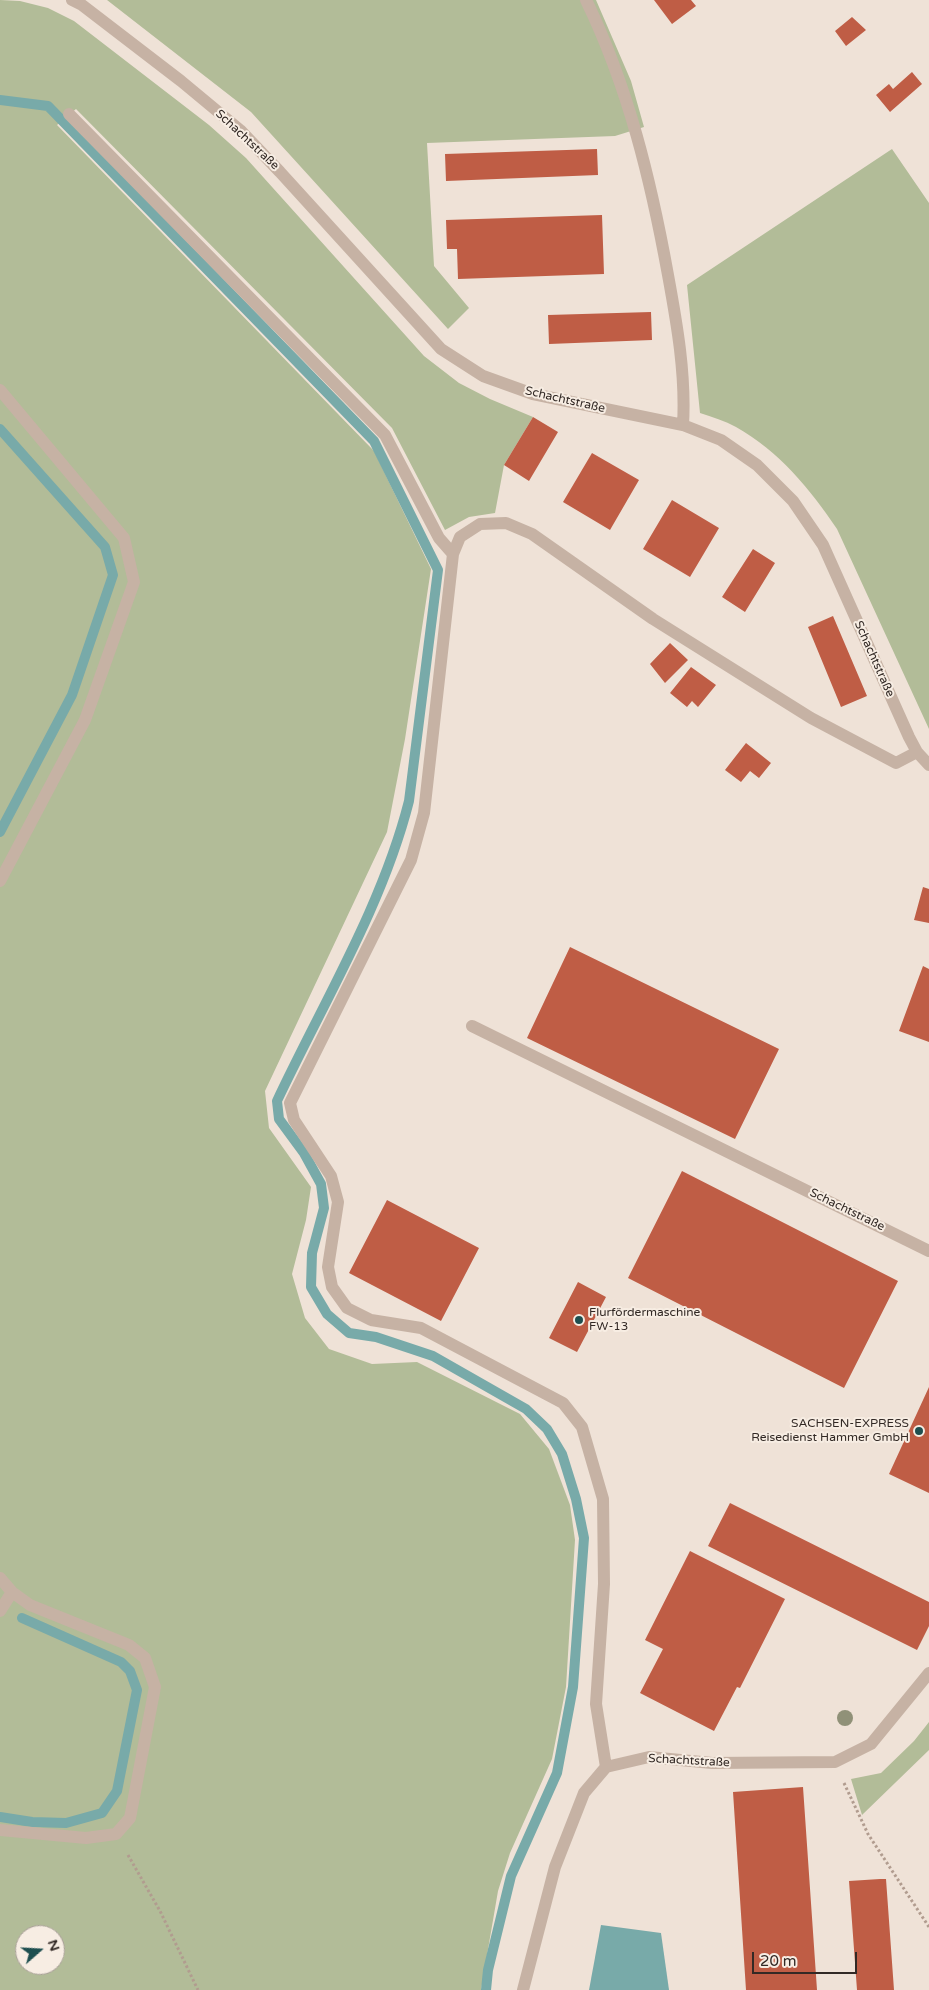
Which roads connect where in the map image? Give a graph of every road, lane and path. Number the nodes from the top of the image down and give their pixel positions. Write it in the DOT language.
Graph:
graph roads {
  1 [pos="72,0"];
  2 [pos="586,0"];
  3 [pos="69,114"];
  4 [pos="0,390"];
  5 [pos="683,425"];
  6 [pos="453,554"];
  7 [pos="917,752"];
  8 [pos="929,765"];
  9 [pos="0,881"];
  10 [pos="472,1026"];
  11 [pos="929,1251"];
  12 [pos="0,1578"];
  13 [pos="12,1592"];
  14 [pos="0,1611"];
  15 [pos="929,1673"];
  16 [pos="835,1762"];
  17 [pos="606,1767"];
  18 [pos="0,1830"];
  19 [pos="116,1834"];
  20 [pos="929,1927"];
  21 [pos="198,1990"];
  22 [pos="523,1990"];
  1 -- 5 [label="street, Schachtstraße"];
  2 -- 5 [label="street"];
  3 -- 6 [label="street"];
  4 -- 9 [label="street"];
  5 -- 7 [label="street, Schachtstraße"];
  6 -- 7 [label="street"];
  6 -- 17 [label="street"];
  7 -- 8 [label="street, Schachtstraße"];
  10 -- 11 [label="street, Schachtstraße"];
  12 -- 13 [label="street"];
  13 -- 14 [label="street"];
  13 -- 19 [label="street"];
  15 -- 16 [label="street, Schachtstraße"];
  16 -- 17 [label="street, Schachtstraße"];
  16 -- 20 [label="path"];
  17 -- 22 [label="street"];
  18 -- 19 [label="street"];
  19 -- 21 [label="path"];
}
